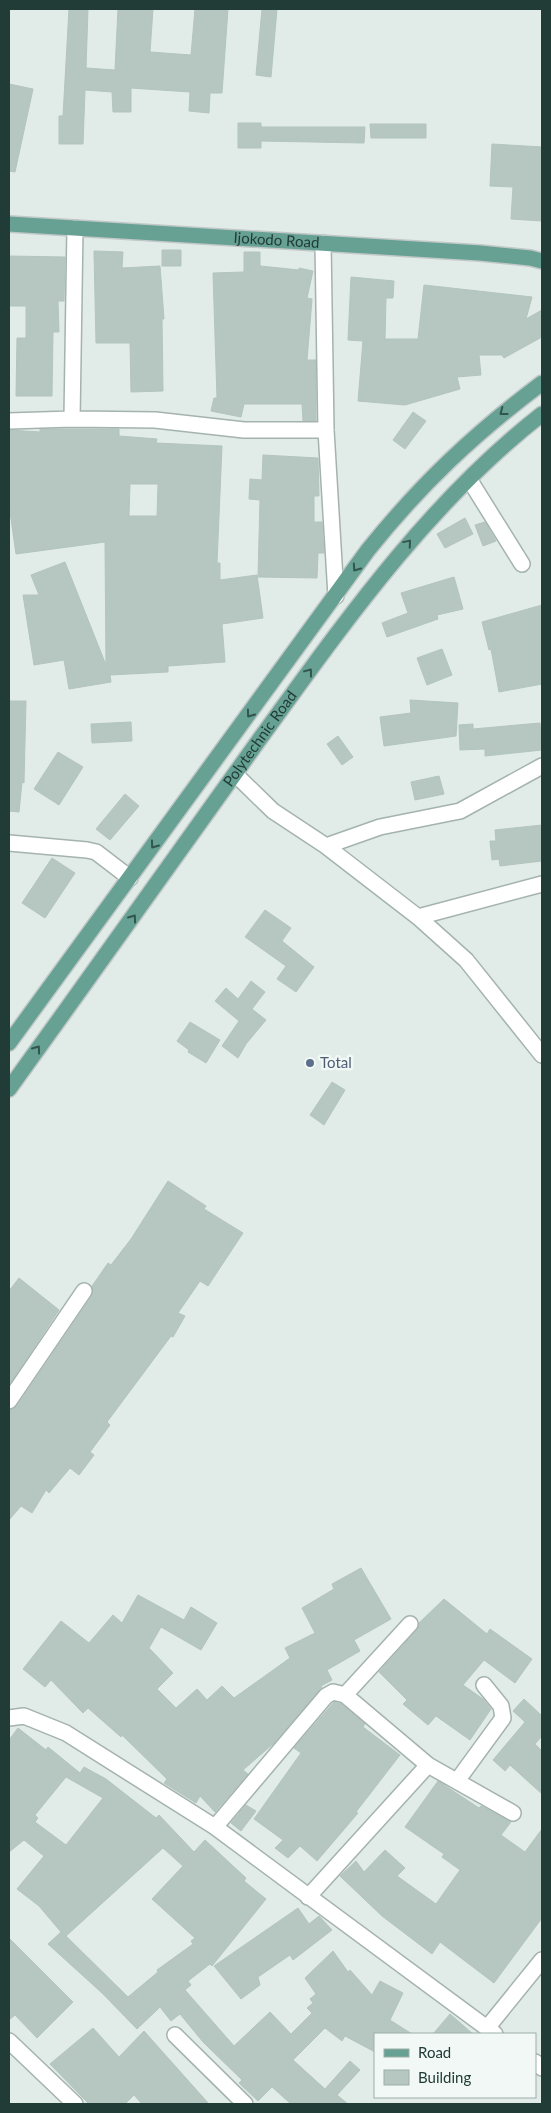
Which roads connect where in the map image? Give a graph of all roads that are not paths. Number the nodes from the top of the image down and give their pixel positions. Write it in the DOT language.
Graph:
graph roads {
  1 [pos="9,224"];
  2 [pos="74,228"];
  3 [pos="323,243"];
  4 [pos="542,261"];
  5 [pos="542,383"];
  6 [pos="542,414"];
  7 [pos="72,419"];
  8 [pos="9,421"];
  9 [pos="326,430"];
  10 [pos="469,479"];
  11 [pos="522,564"];
  12 [pos="336,596"];
  13 [pos="542,766"];
  14 [pos="235,774"];
  15 [pos="9,843"];
  16 [pos="326,846"];
  17 [pos="130,878"];
  18 [pos="542,884"];
  19 [pos="418,917"];
  20 [pos="9,1043"];
  21 [pos="542,1055"];
  22 [pos="9,1089"];
  23 [pos="84,1291"];
  24 [pos="9,1401"];
  25 [pos="410,1624"];
  26 [pos="484,1685"];
  27 [pos="345,1695"];
  28 [pos="9,1718"];
  29 [pos="428,1765"];
  30 [pos="457,1781"];
  31 [pos="512,1813"];
  32 [pos="215,1828"];
  33 [pos="308,1897"];
  34 [pos="542,1960"];
  35 [pos="491,2031"];
  36 [pos="174,2035"];
  37 [pos="9,2041"];
  38 [pos="75,2104"];
  39 [pos="246,2104"];
  1 -- 2 [label="main road, Ijokodo Road"];
  2 -- 3 [label="main road, Ijokodo Road"];
  2 -- 7 [label="street"];
  3 -- 4 [label="main road, Ijokodo Road"];
  3 -- 9 [label="street"];
  5 -- 12 [label="main road, Polytechnic Road, one-way"];
  6 -- 10 [label="main road, Polytechnic Road"];
  7 -- 8 [label="street"];
  7 -- 9 [label="street"];
  9 -- 12 [label="street"];
  10 -- 11 [label="street"];
  14 -- 10 [label="main road, Polytechnic Road, one-way"];
  12 -- 17 [label="main road, Polytechnic Road, one-way"];
  13 -- 16 [label="street"];
  14 -- 16 [label="street"];
  22 -- 14 [label="main road, Polytechnic Road, one-way"];
  15 -- 17 [label="street"];
  16 -- 19 [label="street"];
  17 -- 20 [label="main road, Polytechnic Road"];
  18 -- 19 [label="street"];
  19 -- 21 [label="street"];
  23 -- 24 [label="street"];
  25 -- 27 [label="street"];
  26 -- 30 [label="street"];
  27 -- 29 [label="street"];
  27 -- 32 [label="street"];
  28 -- 32 [label="street"];
  29 -- 30 [label="street"];
  29 -- 33 [label="street"];
  30 -- 31 [label="street"];
  32 -- 33 [label="street"];
  33 -- 35 [label="street"];
  34 -- 35 [label="street"];
  36 -- 39 [label="street"];
  37 -- 38 [label="street"];
}
